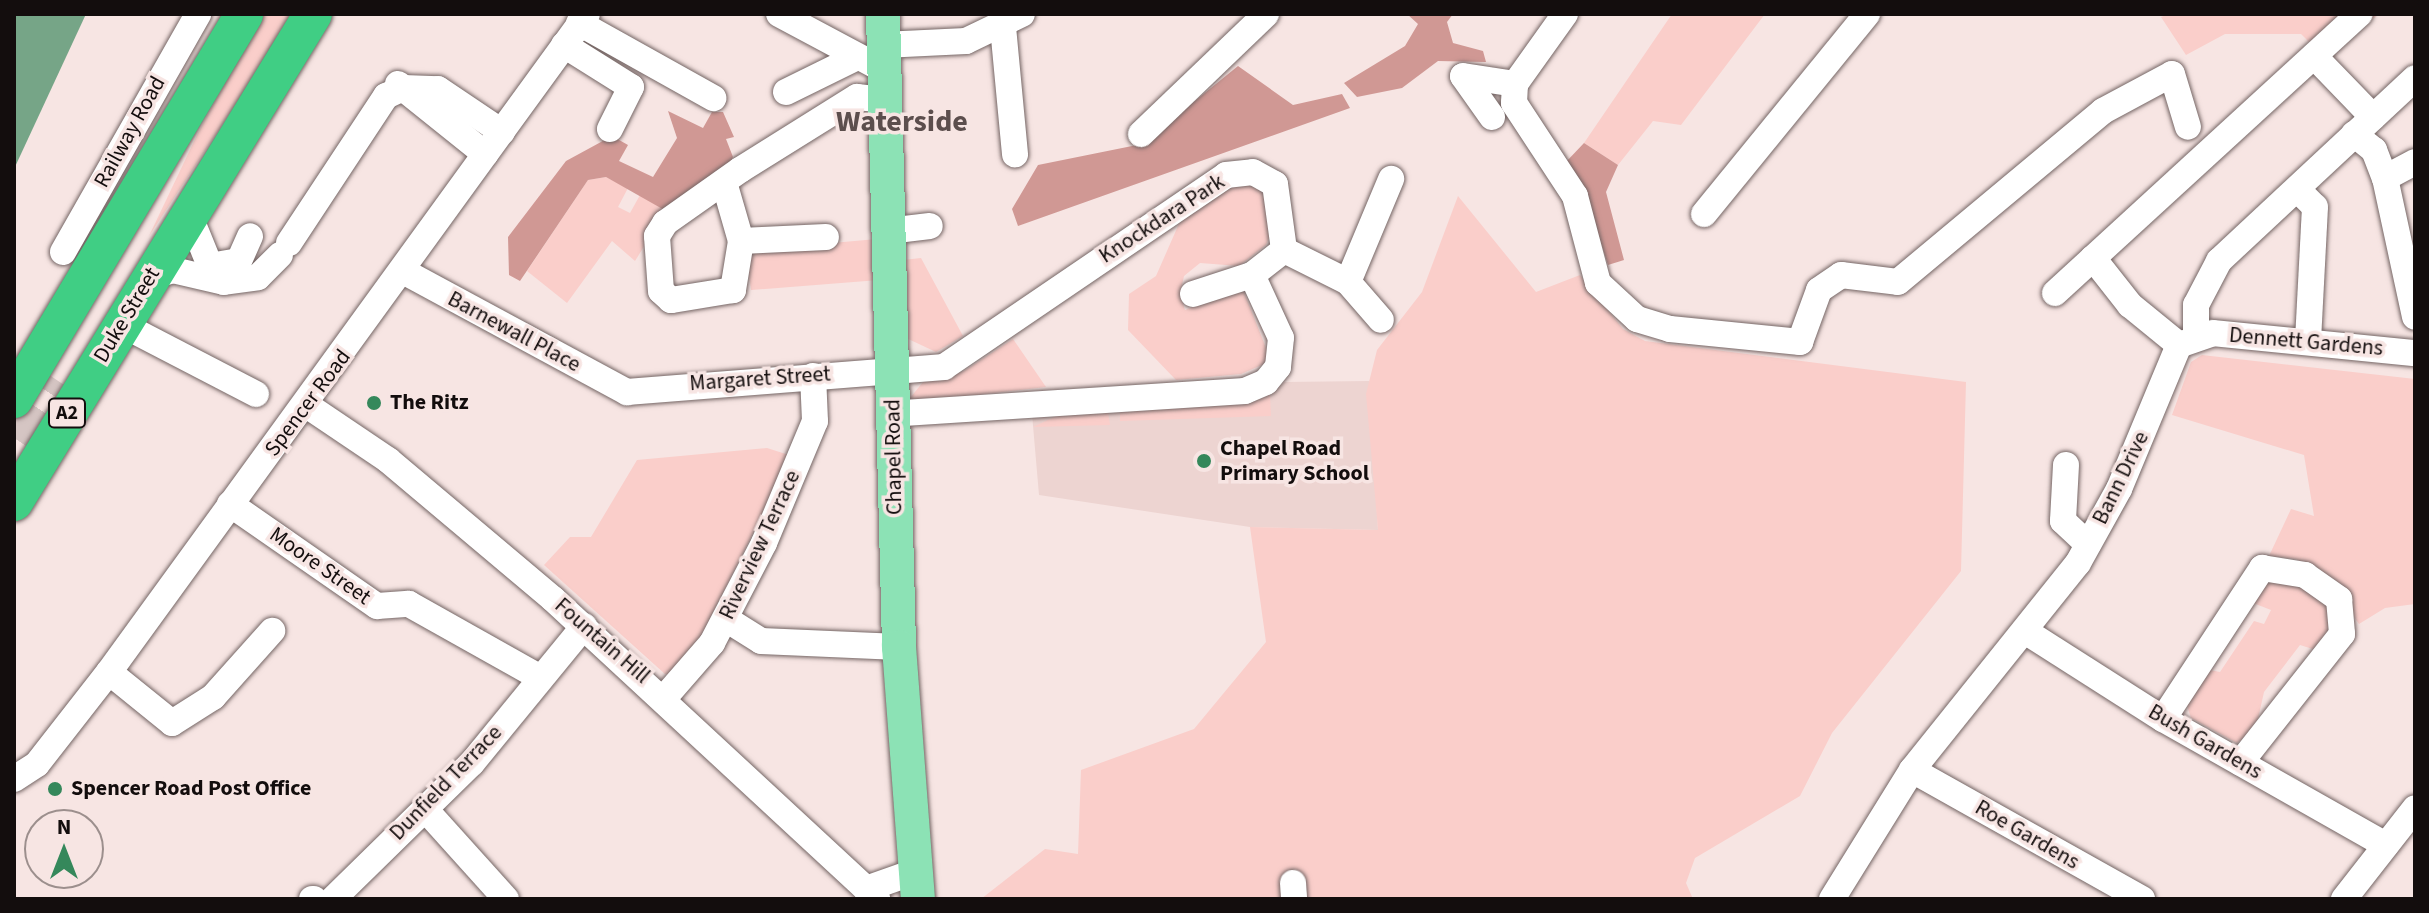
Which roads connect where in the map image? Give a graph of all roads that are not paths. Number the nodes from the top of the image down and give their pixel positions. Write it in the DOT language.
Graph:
graph roads {
  1 [pos="198,14"];
  2 [pos="244,14"];
  3 [pos="313,14"];
  4 [pos="779,14"];
  5 [pos="1266,14"];
  6 [pos="1565,14"];
  7 [pos="1867,14"];
  8 [pos="2360,14"];
  9 [pos="583,18"];
  10 [pos="1013,20"];
  11 [pos="564,45"];
  12 [pos="2314,56"];
  13 [pos="878,57"];
  14 [pos="2415,78"];
  15 [pos="1515,84"];
  16 [pos="786,92"];
  17 [pos="713,98"];
  18 [pos="1492,117"];
  19 [pos="178,125"];
  20 [pos="2364,125"];
  21 [pos="2188,127"];
  22 [pos="610,129"];
  23 [pos="1141,134"];
  24 [pos="494,143"];
  25 [pos="1015,154"];
  26 [pos="2415,162"];
  27 [pos="215,169"];
  28 [pos="2385,178"];
  29 [pos="1391,179"];
  30 [pos="724,182"];
  31 [pos="2297,189"];
  32 [pos="189,214"];
  33 [pos="1704,214"];
  34 [pos="930,226"];
  35 [pos="888,231"];
  36 [pos="250,236"];
  37 [pos="826,237"];
  38 [pos="741,241"];
  39 [pos="1284,250"];
  40 [pos="63,252"];
  41 [pos="2093,258"];
  42 [pos="403,271"];
  43 [pos="1252,275"];
  44 [pos="150,277"];
  45 [pos="1348,282"];
  46 [pos="2412,285"];
  47 [pos="2055,293"];
  48 [pos="1193,294"];
  49 [pos="115,308"];
  50 [pos="2415,317"];
  51 [pos="1381,320"];
  52 [pos="2188,341"];
  53 [pos="2308,341"];
  54 [pos="2415,353"];
  55 [pos="893,371"];
  56 [pos="813,376"];
  57 [pos="54,378"];
  58 [pos="627,392"];
  59 [pos="256,394"];
  60 [pos="14,399"];
  61 [pos="308,406"];
  62 [pos="892,414"];
  63 [pos="2066,465"];
  64 [pos="14,502"];
  65 [pos="230,504"];
  66 [pos="2088,544"];
  67 [pos="726,619"];
  68 [pos="584,626"];
  69 [pos="272,631"];
  70 [pos="2028,633"];
  71 [pos="899,647"];
  72 [pos="109,672"];
  73 [pos="541,678"];
  74 [pos="665,697"];
  75 [pos="2163,719"];
  76 [pos="2240,763"];
  77 [pos="1912,770"];
  78 [pos="14,779"];
  79 [pos="2415,808"];
  80 [pos="425,809"];
  81 [pos="2386,845"];
  82 [pos="916,885"];
  83 [pos="872,894"];
  84 [pos="333,899"];
  85 [pos="506,899"];
  86 [pos="1832,899"];
  87 [pos="2142,899"];
  88 [pos="2344,899"];
  1 -- 40 [label="street, Railway Road"];
  2 -- 19 [label="highway, Duke Street / A2"];
  3 -- 27 [label="highway, Duke Street / A2"];
  4 -- 13 [label="street"];
  5 -- 23 [label="street"];
  6 -- 15 [label="street"];
  7 -- 33 [label="street"];
  8 -- 12 [label="street"];
  9 -- 11 [label="street, Spencer Road"];
  9 -- 17 [label="street"];
  10 -- 13 [label="street"];
  10 -- 25 [label="street"];
  11 -- 22 [label="street"];
  11 -- 24 [label="street, Spencer Road"];
  12 -- 20 [label="street"];
  12 -- 41 [label="street"];
  13 -- 16 [label="street"];
  13 -- 30 [label="street"];
  13 -- 35 [label="main road, Chapel Road"];
  14 -- 20 [label="street, Bann Drive"];
  15 -- 18 [label="street"];
  15 -- 21 [label="street"];
  19 -- 49 [label="highway, Duke Street / A2"];
  19 -- 60 [label="highway, Duke Street / A2"];
  20 -- 28 [label="street"];
  20 -- 31 [label="street, Bann Drive"];
  24 -- 42 [label="street, Spencer Road"];
  24 -- 44 [label="street"];
  26 -- 28 [label="street"];
  27 -- 32 [label="highway, Duke Street / A2"];
  27 -- 49 [label="highway, Duke Street / A2"];
  28 -- 46 [label="street"];
  29 -- 45 [label="street"];
  30 -- 38 [label="street"];
  30 -- 38 [label="street"];
  31 -- 52 [label="street, Bann Drive"];
  31 -- 53 [label="street"];
  32 -- 36 [label="street"];
  32 -- 44 [label="highway, Duke Street / A2"];
  34 -- 35 [label="street"];
  35 -- 55 [label="main road, Chapel Road"];
  37 -- 38 [label="street"];
  39 -- 43 [label="street"];
  39 -- 45 [label="street"];
  39 -- 55 [label="street, Knockdara Park"];
  41 -- 47 [label="street"];
  41 -- 52 [label="street"];
  42 -- 58 [label="street, Barnewall Place"];
  42 -- 61 [label="street, Spencer Road"];
  43 -- 48 [label="street"];
  43 -- 62 [label="street"];
  44 -- 49 [label="highway, Duke Street / A2"];
  45 -- 51 [label="street"];
  46 -- 50 [label="street"];
  49 -- 57 [label="highway, Duke Street / A2"];
  49 -- 59 [label="street"];
  49 -- 64 [label="highway, Duke Street / A2"];
  52 -- 53 [label="street, Dennett Gardens"];
  52 -- 66 [label="street, Bann Drive"];
  53 -- 54 [label="street, Dennett Gardens"];
  55 -- 56 [label="street, Margaret Street"];
  55 -- 62 [label="main road, Chapel Road"];
  56 -- 58 [label="street, Margaret Street"];
  56 -- 67 [label="street, Riverview Terrace"];
  61 -- 65 [label="street, Spencer Road"];
  61 -- 68 [label="street, Fountain Hill"];
  62 -- 71 [label="main road, Chapel Road"];
  63 -- 66 [label="street"];
  65 -- 72 [label="street, Spencer Road"];
  65 -- 73 [label="street, Moore Street"];
  66 -- 70 [label="street, Bann Drive"];
  67 -- 71 [label="street"];
  67 -- 74 [label="street, Riverview Terrace"];
  68 -- 73 [label="street, Dunfield Terrace"];
  68 -- 74 [label="street, Fountain Hill"];
  69 -- 72 [label="street"];
  70 -- 75 [label="street, Bush Gardens"];
  70 -- 77 [label="street, Bann Drive"];
  71 -- 82 [label="main road, Chapel Road"];
  72 -- 78 [label="street, Spencer Road"];
  73 -- 80 [label="street, Dunfield Terrace"];
  74 -- 83 [label="street, Fountain Hill"];
  75 -- 76 [label="street, Bush Gardens"];
  75 -- 76 [label="street"];
  76 -- 81 [label="street, Bush Gardens"];
  77 -- 86 [label="street, Bann Drive"];
  77 -- 87 [label="street, Roe Gardens"];
  79 -- 81 [label="street"];
  80 -- 84 [label="street, Dunfield Terrace"];
  80 -- 85 [label="street"];
  81 -- 88 [label="street"];
  82 -- 83 [label="street"];
}
